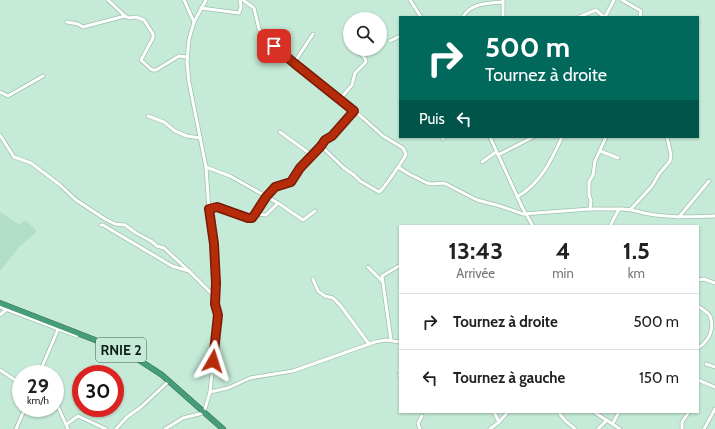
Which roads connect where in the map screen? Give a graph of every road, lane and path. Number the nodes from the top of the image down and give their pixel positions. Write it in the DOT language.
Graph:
graph roads {
  1 [pos="108,0"];
  2 [pos="184,0"];
  3 [pos="206,0"];
  4 [pos="244,0"];
  5 [pos="410,0"];
  6 [pos="614,0"];
  7 [pos="622,0"];
  8 [pos="503,1"];
  9 [pos="201,8"];
  10 [pos="125,16"];
  11 [pos="420,16"];
  12 [pos="464,16"];
  13 [pos="503,16"];
  14 [pos="581,16"];
  15 [pos="603,16"];
  16 [pos="605,16"];
  17 [pos="640,16"];
  18 [pos="67,22"];
  19 [pos="194,22"];
  20 [pos="313,34"];
  21 [pos="399,36"];
  22 [pos="390,41"];
  23 [pos="363,56"];
  24 [pos="187,57"];
  25 [pos="294,63"];
  26 [pos="43,76"];
  27 [pos="0,92"];
  28 [pos="340,99"];
  29 [pos="354,111"];
  30 [pos="148,116"];
  31 [pos="280,132"];
  32 [pos="0,135"];
  33 [pos="200,138"];
  34 [pos="492,138"];
  35 [pos="531,138"];
  36 [pos="562,138"];
  37 [pos="606,138"];
  38 [pos="667,138"];
  39 [pos="321,146"];
  40 [pos="600,151"];
  41 [pos="497,154"];
  42 [pos="313,156"];
  43 [pos="618,158"];
  44 [pos="482,162"];
  45 [pos="206,167"];
  46 [pos="398,168"];
  47 [pos="709,181"];
  48 [pos="266,197"];
  49 [pos="518,197"];
  50 [pos="278,203"];
  51 [pos="209,209"];
  52 [pos="590,209"];
  53 [pos="619,209"];
  54 [pos="631,209"];
  55 [pos="315,211"];
  56 [pos="255,214"];
  57 [pos="526,215"];
  58 [pos="715,216"];
  59 [pos="679,217"];
  60 [pos="101,225"];
  61 [pos="532,225"];
  62 [pos="611,225"];
  63 [pos="399,266"];
  64 [pos="368,267"];
  65 [pos="189,271"];
  66 [pos="313,279"];
  67 [pos="699,280"];
  68 [pos="382,281"];
  69 [pos="715,283"];
  70 [pos="216,298"];
  71 [pos="0,303"];
  72 [pos="0,307"];
  73 [pos="699,307"];
  74 [pos="9,308"];
  75 [pos="0,315"];
  76 [pos="59,327"];
  77 [pos="391,340"];
  78 [pos="399,342"];
  79 [pos="369,344"];
  80 [pos="699,347"];
  81 [pos="706,364"];
  82 [pos="43,365"];
  83 [pos="715,367"];
  84 [pos="0,370"];
  85 [pos="12,378"];
  86 [pos="699,380"];
  87 [pos="168,382"];
  88 [pos="715,387"];
  89 [pos="210,392"];
  90 [pos="715,408"];
  91 [pos="204,413"];
  92 [pos="494,413"];
  93 [pos="507,413"];
  94 [pos="560,413"];
  95 [pos="596,413"];
  96 [pos="618,413"];
  97 [pos="688,413"];
  98 [pos="422,416"];
  99 [pos="21,417"];
  100 [pos="63,417"];
  101 [pos="607,420"];
  102 [pos="499,422"];
  103 [pos="612,423"];
  104 [pos="66,424"];
  105 [pos="16,429"];
  106 [pos="68,429"];
  107 [pos="106,429"];
  108 [pos="116,429"];
  109 [pos="165,429"];
  110 [pos="222,429"];
  111 [pos="420,429"];
  112 [pos="490,429"];
  113 [pos="575,429"];
  114 [pos="598,429"];
  115 [pos="620,429"];
  116 [pos="682,429"];
  117 [pos="704,429"];
  1 -- 10 [label="street"];
  2 -- 19 [label="street"];
  3 -- 9 [label="street"];
  4 -- 9 [label="street"];
  4 -- 25 [label="street"];
  5 -- 11 [label="street"];
  6 -- 16 [label="street"];
  7 -- 17 [label="street"];
  8 -- 12 [label="street"];
  8 -- 13 [label="street"];
  9 -- 19 [label="street"];
  10 -- 18 [label="street"];
  10 -- 24 [label="street"];
  14 -- 15 [label="street"];
  19 -- 24 [label="street"];
  20 -- 25 [label="street"];
  21 -- 22 [label="street"];
  23 -- 28 [label="street"];
  24 -- 33 [label="street"];
  25 -- 28 [label="street"];
  26 -- 27 [label="street"];
  28 -- 29 [label="street"];
  29 -- 39 [label="street"];
  29 -- 46 [label="street"];
  30 -- 33 [label="street"];
  31 -- 42 [label="street"];
  32 -- 65 [label="street"];
  33 -- 45 [label="street"];
  34 -- 41 [label="street"];
  35 -- 41 [label="street"];
  36 -- 49 [label="street"];
  37 -- 40 [label="street"];
  38 -- 54 [label="street"];
  39 -- 42 [label="street"];
  39 -- 46 [label="street"];
  40 -- 43 [label="street"];
  40 -- 52 [label="street"];
  41 -- 44 [label="street"];
  41 -- 49 [label="street"];
  42 -- 48 [label="street"];
  45 -- 48 [label="street"];
  45 -- 51 [label="street"];
  46 -- 57 [label="street"];
  47 -- 59 [label="street"];
  48 -- 50 [label="street"];
  48 -- 56 [label="street"];
  49 -- 57 [label="street"];
  50 -- 55 [label="street"];
  50 -- 56 [label="street"];
  51 -- 56 [label="street"];
  51 -- 70 [label="street"];
  52 -- 53 [label="street"];
  52 -- 57 [label="street"];
  53 -- 54 [label="street"];
  53 -- 62 [label="street"];
  54 -- 59 [label="street"];
  57 -- 61 [label="street"];
  58 -- 59 [label="street"];
  60 -- 65 [label="street"];
  63 -- 68 [label="street"];
  64 -- 68 [label="street"];
  65 -- 70 [label="street"];
  66 -- 79 [label="street"];
  67 -- 69 [label="street"];
  68 -- 77 [label="street"];
  70 -- 89 [label="street"];
  71 -- 74 [label="highway, RNIE 2 / RNIE 2"];
  72 -- 74 [label="street"];
  73 -- 80 [label="street"];
  74 -- 75 [label="street"];
  74 -- 76 [label="highway, RNIE 2 / RNIE 2"];
  76 -- 82 [label="street"];
  76 -- 87 [label="highway, RNIE 2 / RNIE 2"];
  77 -- 78 [label="street"];
  77 -- 79 [label="street"];
  79 -- 89 [label="street"];
  81 -- 83 [label="street"];
  84 -- 85 [label="street"];
  86 -- 88 [label="street"];
  87 -- 91 [label="highway, RNIE 2 / RNIE 2"];
  87 -- 108 [label="street"];
  89 -- 91 [label="street"];
  90 -- 117 [label="street"];
  91 -- 109 [label="street"];
  91 -- 110 [label="highway, RNIE 2 / RNIE 2"];
  92 -- 102 [label="street"];
  93 -- 102 [label="street"];
  94 -- 113 [label="street"];
  95 -- 101 [label="street"];
  96 -- 103 [label="street"];
  97 -- 116 [label="street"];
  98 -- 111 [label="street"];
  99 -- 105 [label="street"];
  100 -- 104 [label="street"];
  101 -- 103 [label="street"];
  101 -- 114 [label="street"];
  102 -- 112 [label="street"];
  103 -- 115 [label="street"];
  104 -- 106 [label="street"];
  104 -- 107 [label="street"];
}
